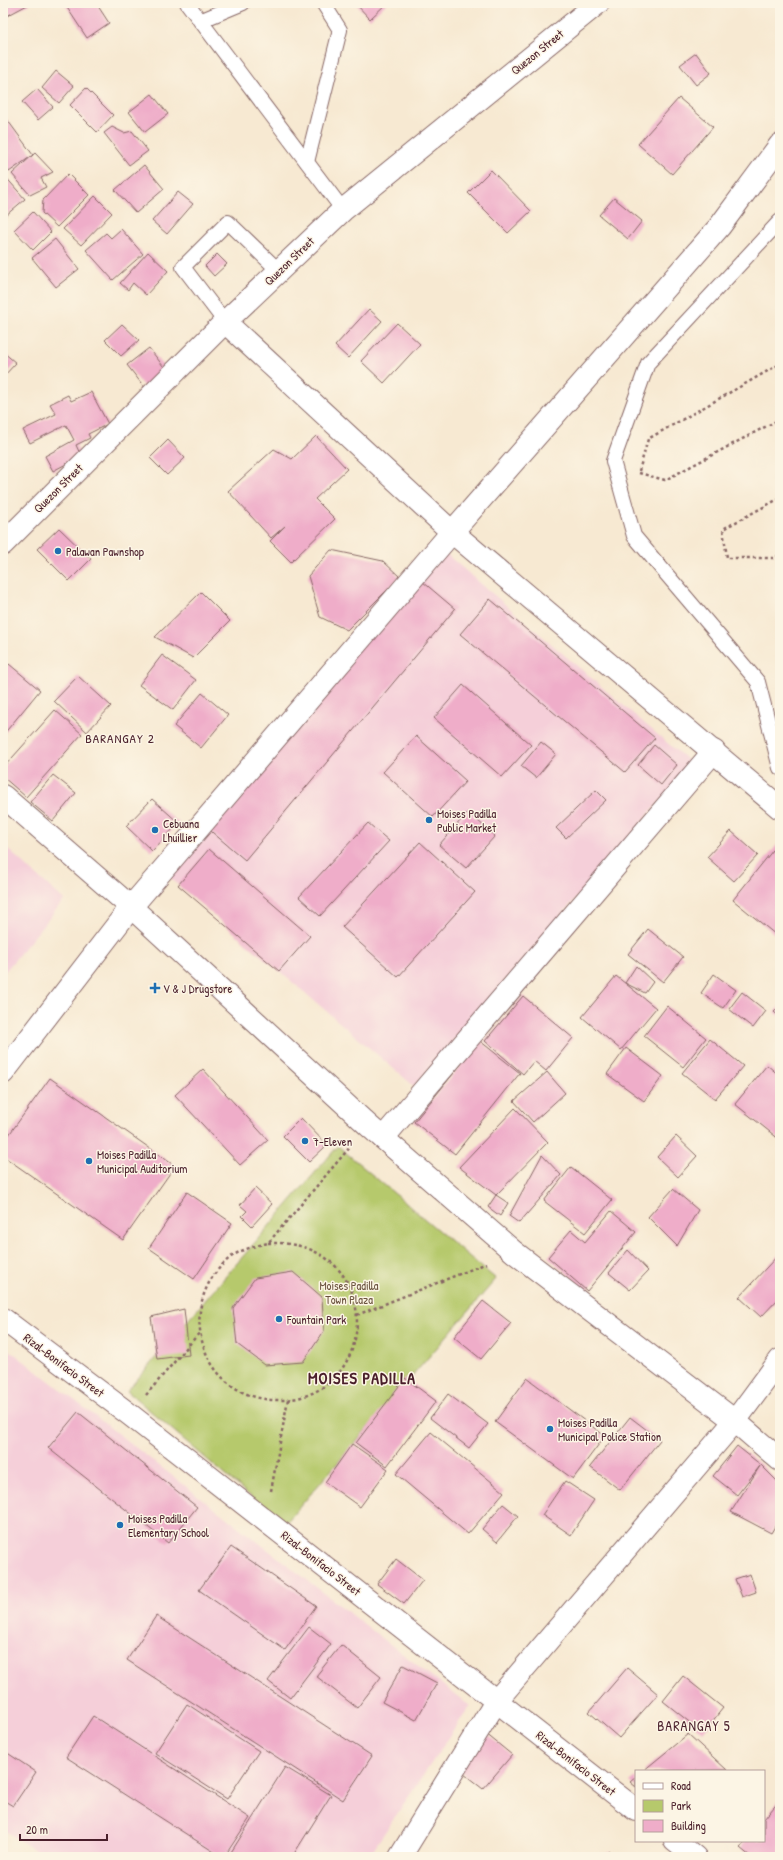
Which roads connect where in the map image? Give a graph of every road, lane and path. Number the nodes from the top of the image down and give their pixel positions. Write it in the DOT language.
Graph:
graph roads {
  1 [pos="186,3"];
  2 [pos="244,3"];
  3 [pos="323,3"];
  4 [pos="598,3"];
  5 [pos="200,21"];
  6 [pos="780,146"];
  7 [pos="307,162"];
  8 [pos="342,210"];
  9 [pos="780,221"];
  10 [pos="279,271"];
  11 [pos="224,322"];
  12 [pos="780,364"];
  13 [pos="780,419"];
  14 [pos="780,498"];
  15 [pos="452,532"];
  16 [pos="3,544"];
  17 [pos="780,555"];
  18 [pos="714,751"];
  19 [pos="780,768"];
  20 [pos="3,796"];
  21 [pos="780,808"];
  22 [pos="131,907"];
  23 [pos="3,1073"];
  24 [pos="376,1132"];
  25 [pos="268,1242"];
  26 [pos="514,1252"];
  27 [pos="357,1315"];
  28 [pos="3,1319"];
  29 [pos="200,1332"];
  30 [pos="780,1360"];
  31 [pos="288,1399"];
  32 [pos="129,1414"];
  33 [pos="735,1421"];
  34 [pos="780,1460"];
  35 [pos="265,1520"];
  36 [pos="497,1700"];
  37 [pos="635,1809"];
  38 [pos="676,1842"];
  39 [pos="400,1857"];
  40 [pos="695,1857"];
  1 -- 5 [label="lane"];
  2 -- 5 [label="lane"];
  3 -- 7 [label="lane"];
  4 -- 8 [label="street, Quezon Street"];
  5 -- 7 [label="lane"];
  6 -- 15 [label="street"];
  7 -- 8 [label="lane"];
  8 -- 10 [label="street, Quezon Street"];
  9 -- 19 [label="lane"];
  10 -- 11 [label="street, Quezon Street"];
  10 -- 11 [label="lane"];
  11 -- 15 [label="street"];
  11 -- 16 [label="street, Quezon Street"];
  12 -- 13 [label="path"];
  14 -- 17 [label="path"];
  15 -- 18 [label="street"];
  15 -- 22 [label="street"];
  18 -- 21 [label="street"];
  18 -- 24 [label="street"];
  20 -- 22 [label="street"];
  22 -- 23 [label="street"];
  22 -- 24 [label="street"];
  24 -- 25 [label="path"];
  24 -- 26 [label="street"];
  25 -- 27 [label="path"];
  25 -- 29 [label="path"];
  26 -- 27 [label="path"];
  26 -- 33 [label="street"];
  27 -- 31 [label="path"];
  28 -- 32 [label="street, Rizal-Bonifacio Street"];
  29 -- 31 [label="path"];
  29 -- 32 [label="path"];
  30 -- 33 [label="street"];
  31 -- 35 [label="path"];
  32 -- 35 [label="street, Rizal-Bonifacio Street"];
  33 -- 34 [label="street"];
  33 -- 36 [label="street"];
  35 -- 36 [label="street, Rizal-Bonifacio Street"];
  36 -- 37 [label="street, Rizal-Bonifacio Street"];
  36 -- 39 [label="street"];
  38 -- 40 [label="street"];
}
